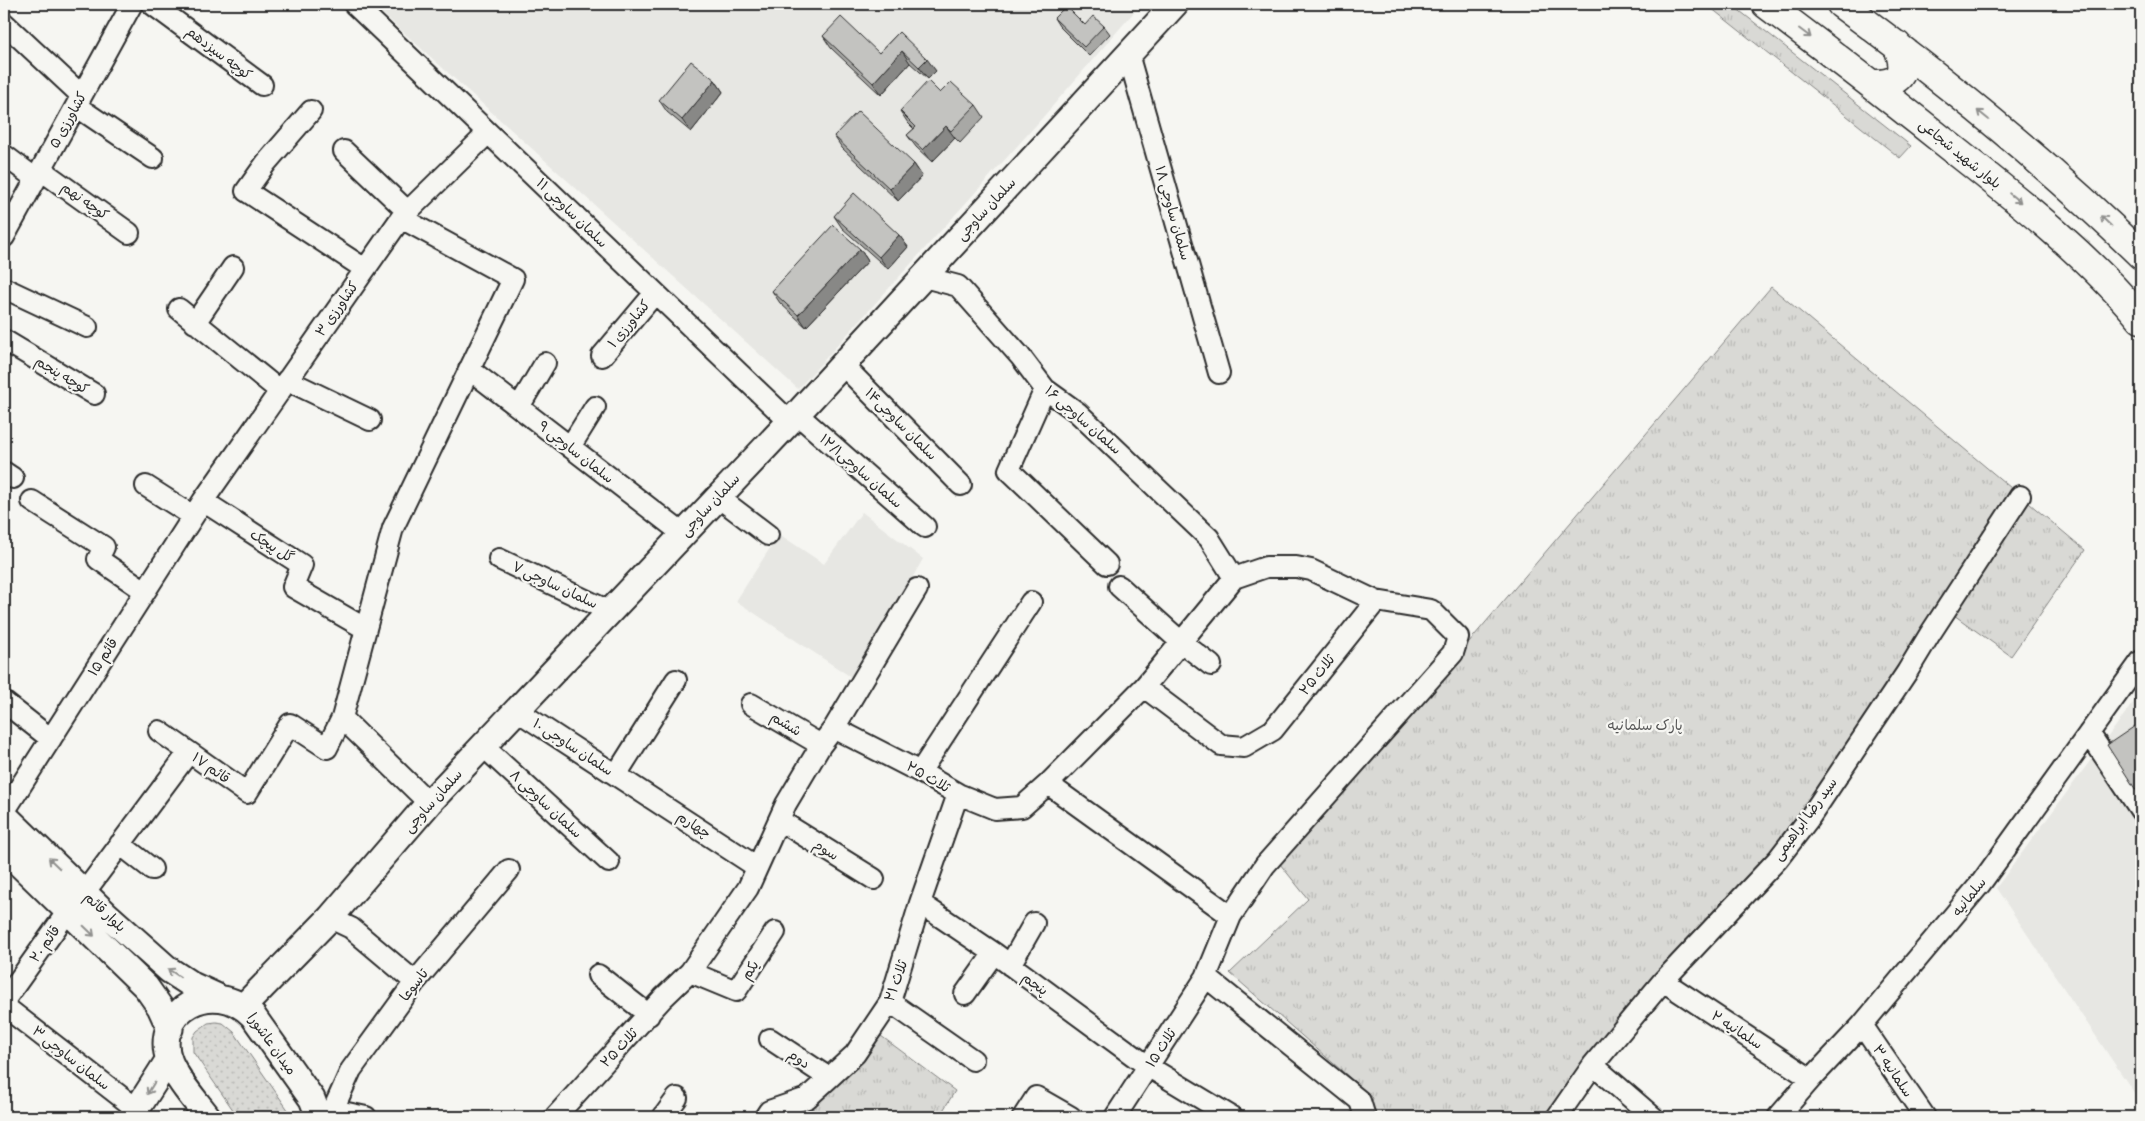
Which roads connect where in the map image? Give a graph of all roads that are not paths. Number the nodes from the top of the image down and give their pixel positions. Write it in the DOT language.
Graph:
graph roads {
  1 [pos="152,4"];
  2 [pos="354,4"];
  3 [pos="1175,4"];
  4 [pos="1766,4"];
  5 [pos="1841,4"];
  6 [pos="123,8"];
  7 [pos="4,23"];
  8 [pos="1897,45"];
  9 [pos="1128,54"];
  10 [pos="1938,77"];
  11 [pos="1872,84"];
  12 [pos="262,85"];
  13 [pos="79,100"];
  14 [pos="311,111"];
  15 [pos="1908,113"];
  16 [pos="488,133"];
  17 [pos="344,151"];
  18 [pos="4,155"];
  19 [pos="152,158"];
  20 [pos="38,174"];
  21 [pos="404,215"];
  22 [pos="129,233"];
  23 [pos="4,237"];
  24 [pos="2141,255"];
  25 [pos="233,267"];
  26 [pos="365,269"];
  27 [pos="924,277"];
  28 [pos="4,288"];
  29 [pos="655,293"];
  30 [pos="179,309"];
  31 [pos="2141,319"];
  32 [pos="195,323"];
  33 [pos="87,327"];
  34 [pos="4,340"];
  35 [pos="602,356"];
  36 [pos="545,363"];
  37 [pos="842,364"];
  38 [pos="470,369"];
  39 [pos="1219,373"];
  40 [pos="283,386"];
  41 [pos="1045,389"];
  42 [pos="94,394"];
  43 [pos="519,407"];
  44 [pos="595,407"];
  45 [pos="793,418"];
  46 [pos="370,420"];
  47 [pos="570,447"];
  48 [pos="961,485"];
  49 [pos="146,486"];
  50 [pos="2020,496"];
  51 [pos="718,497"];
  52 [pos="32,501"];
  53 [pos="198,509"];
  54 [pos="925,527"];
  55 [pos="683,534"];
  56 [pos="768,535"];
  57 [pos="499,559"];
  58 [pos="1107,564"];
  59 [pos="1234,578"];
  60 [pos="1120,586"];
  61 [pos="917,589"];
  62 [pos="145,591"];
  63 [pos="1376,601"];
  64 [pos="1031,602"];
  65 [pos="611,612"];
  66 [pos="366,629"];
  67 [pos="1181,642"];
  68 [pos="2141,661"];
  69 [pos="1211,665"];
  70 [pos="676,680"];
  71 [pos="1144,687"];
  72 [pos="4,702"];
  73 [pos="751,704"];
  74 [pos="516,710"];
  75 [pos="342,718"];
  76 [pos="834,728"];
  77 [pos="159,731"];
  78 [pos="2089,733"];
  79 [pos="51,739"];
  80 [pos="821,745"];
  81 [pos="483,746"];
  82 [pos="189,752"];
  83 [pos="920,772"];
  84 [pos="623,780"];
  85 [pos="1048,784"];
  86 [pos="958,794"];
  87 [pos="429,803"];
  88 [pos="2141,811"];
  89 [pos="4,814"];
  90 [pos="779,820"];
  91 [pos="120,844"];
  92 [pos="4,849"];
  93 [pos="609,862"];
  94 [pos="757,867"];
  95 [pos="152,869"];
  96 [pos="509,870"];
  97 [pos="874,879"];
  98 [pos="76,902"];
  99 [pos="920,903"];
  100 [pos="1231,916"];
  101 [pos="330,918"];
  102 [pos="1034,923"];
  103 [pos="775,932"];
  104 [pos="994,953"];
  105 [pos="1010,965"];
  106 [pos="690,972"];
  107 [pos="598,975"];
  108 [pos="1206,977"];
  109 [pos="1663,981"];
  110 [pos="415,982"];
  111 [pos="965,994"];
  112 [pos="216,996"];
  113 [pos="890,1002"];
  114 [pos="244,1006"];
  115 [pos="6,1011"];
  116 [pos="649,1015"];
  117 [pos="1862,1026"];
  118 [pos="170,1029"];
  119 [pos="770,1039"];
  120 [pos="169,1059"];
  121 [pos="973,1060"];
  122 [pos="1593,1065"];
  123 [pos="1149,1067"];
  124 [pos="829,1078"];
  125 [pos="1811,1079"];
  126 [pos="677,1098"];
  127 [pos="1358,1112"];
  128 [pos="323,1113"];
  129 [pos="135,1114"];
  130 [pos="208,1117"];
  131 [pos="366,1117"];
  132 [pos="555,1117"];
  133 [pos="663,1117"];
  134 [pos="765,1117"];
  135 [pos="1023,1117"];
  136 [pos="1072,1117"];
  137 [pos="1115,1117"];
  138 [pos="1232,1117"];
  139 [pos="1557,1117"];
  140 [pos="1653,1117"];
  141 [pos="1778,1117"];
  142 [pos="1925,1117"];
  1 -- 12 [label="street, کوچه سیزدهم"];
  2 -- 16 [label="street, سلمان ساوجی ۱۱"];
  3 -- 9 [label="street, سلمان ساوجی"];
  4 -- 11 [label="main road, بلوار شهید شجاعی, one-way"];
  5 -- 8 [label="main road"];
  6 -- 13 [label="street, کشاورزی ۵"];
  7 -- 13 [label="street"];
  8 -- 10 [label="main road"];
  8 -- 11 [label="main road"];
  9 -- 27 [label="street, سلمان ساوجی"];
  9 -- 39 [label="street, سلمان ساوجی ۱۸"];
  10 -- 15 [label="main road"];
  24 -- 10 [label="main road, one-way"];
  11 -- 15 [label="main road, بلوار شهید شجاعی"];
  13 -- 19 [label="street"];
  13 -- 20 [label="street, کشاورزی ۵"];
  14 -- 26 [label="street"];
  15 -- 31 [label="main road, بلوار شهید شجاعی, one-way"];
  16 -- 21 [label="street, کشاورزی ۳"];
  16 -- 29 [label="street, سلمان ساوجی ۱۱"];
  17 -- 21 [label="street"];
  18 -- 20 [label="street, کوچه نهم"];
  20 -- 22 [label="street, کوچه نهم"];
  20 -- 23 [label="street, کشاورزی ۵"];
  21 -- 26 [label="street, کشاورزی ۳"];
  21 -- 38 [label="street"];
  25 -- 32 [label="street"];
  26 -- 40 [label="street, کشاورزی ۳"];
  27 -- 37 [label="street, سلمان ساوجی"];
  27 -- 41 [label="street, سلمان ساوجی ۱۶"];
  28 -- 33 [label="street"];
  29 -- 35 [label="street, کشاورزی ۱"];
  29 -- 45 [label="street, سلمان ساوجی ۱۱"];
  30 -- 32 [label="street"];
  32 -- 40 [label="street"];
  34 -- 42 [label="street, کوچه پنجم"];
  36 -- 43 [label="street"];
  37 -- 45 [label="street, سلمان ساوجی"];
  37 -- 48 [label="street, سلمان ساوجی۱۴"];
  38 -- 43 [label="street, سلمان ساوجی ۹"];
  38 -- 66 [label="street"];
  40 -- 46 [label="street"];
  40 -- 53 [label="street, کشاورزی ۳"];
  41 -- 58 [label="street"];
  41 -- 59 [label="street, سلمان ساوجی ۱۶"];
  43 -- 47 [label="street, سلمان ساوجی ۹"];
  44 -- 47 [label="street"];
  45 -- 51 [label="street, سلمان ساوجی"];
  45 -- 54 [label="street, سلمان ساوجی۱۲/۱"];
  47 -- 55 [label="street, سلمان ساوجی ۹"];
  49 -- 53 [label="street"];
  50 -- 109 [label="street, سید رضا ابراهیمی"];
  51 -- 55 [label="street, سلمان ساوجی"];
  51 -- 56 [label="street"];
  52 -- 62 [label="street"];
  53 -- 62 [label="street, قائم ۱۵"];
  53 -- 66 [label="street, گل پیچک"];
  55 -- 65 [label="street, سلمان ساوجی"];
  57 -- 65 [label="street, سلمان ساوجی ۷"];
  59 -- 63 [label="street"];
  59 -- 67 [label="street"];
  60 -- 67 [label="street"];
  61 -- 76 [label="street"];
  62 -- 79 [label="street, قائم ۱۵"];
  63 -- 71 [label="street, ثلاث ۲۵"];
  63 -- 100 [label="street, ثلاث ۱۵"];
  64 -- 83 [label="street"];
  65 -- 74 [label="street, سلمان ساوجی"];
  66 -- 75 [label="street"];
  67 -- 69 [label="street"];
  67 -- 71 [label="street"];
  68 -- 78 [label="street, سلمانیه"];
  70 -- 84 [label="street"];
  71 -- 85 [label="street, ثلاث ۲۵"];
  72 -- 79 [label="street"];
  73 -- 80 [label="street, ششم"];
  74 -- 81 [label="street, سلمان ساوجی"];
  74 -- 84 [label="street, سلمان ساوجی ۱۰"];
  75 -- 82 [label="street, قائم ۱۷"];
  75 -- 87 [label="street"];
  76 -- 80 [label="street, ثلاث ۲۵"];
  76 -- 83 [label="street, ثلاث ۲۵"];
  77 -- 82 [label="street"];
  78 -- 88 [label="street"];
  78 -- 117 [label="street, سلمانیه"];
  79 -- 89 [label="street, قائم ۱۵"];
  80 -- 90 [label="street, ثلاث ۲۵"];
  81 -- 87 [label="street, سلمان ساوجی"];
  81 -- 93 [label="street, سلمان ساوجی ۸"];
  82 -- 91 [label="street, قائم ۱۷"];
  83 -- 86 [label="street, ثلاث ۲۵"];
  84 -- 94 [label="street, چهارم"];
  85 -- 86 [label="street, ثلاث ۲۵"];
  85 -- 100 [label="street"];
  86 -- 99 [label="street, ثلاث ۲۱"];
  87 -- 101 [label="street, سلمان ساوجی"];
  98 -- 89 [label="street, بلوار قائم, one-way"];
  90 -- 94 [label="street, ثلاث ۲۵"];
  90 -- 97 [label="street, سوم"];
  91 -- 95 [label="street"];
  91 -- 98 [label="street, قائم ۱۷"];
  92 -- 98 [label="street, بلوار قائم"];
  94 -- 106 [label="street, ثلاث ۲۵"];
  96 -- 110 [label="street, تاسوعا"];
  112 -- 98 [label="street, بلوار قائم, one-way"];
  98 -- 115 [label="street, قائم ۲۰"];
  98 -- 118 [label="street, بلوار قائم, one-way"];
  99 -- 104 [label="street, پنجم"];
  99 -- 113 [label="street, ثلاث ۲۱"];
  100 -- 108 [label="street, ثلاث ۱۵"];
  101 -- 110 [label="street"];
  101 -- 114 [label="street, سلمان ساوجی"];
  102 -- 105 [label="street"];
  103 -- 106 [label="street, یکم"];
  104 -- 105 [label="street, پنجم"];
  104 -- 111 [label="street"];
  105 -- 123 [label="street, پنجم"];
  106 -- 116 [label="street, ثلاث ۲۵"];
  107 -- 116 [label="street"];
  108 -- 123 [label="street, ثلاث ۱۵"];
  108 -- 127 [label="street"];
  109 -- 122 [label="street, سید رضا ابراهیمی"];
  109 -- 125 [label="street, سلمانیه ۲"];
  110 -- 128 [label="street, تاسوعا"];
  112 -- 114 [label="street, میدان عاشورا"];
  112 -- 118 [label="street"];
  113 -- 121 [label="street"];
  113 -- 124 [label="street, ثلاث ۲۱"];
  114 -- 128 [label="street, میدان عاشورا"];
  115 -- 129 [label="street, سلمان ساوجی ۳"];
  116 -- 132 [label="street, ثلاث ۲۵"];
  117 -- 125 [label="street, سلمانیه"];
  117 -- 142 [label="street, سلمانیه ۳"];
  118 -- 120 [label="street"];
  119 -- 124 [label="street, دوم"];
  120 -- 129 [label="street, one-way"];
  120 -- 130 [label="street"];
  122 -- 139 [label="street, سید رضا ابراهیمی"];
  122 -- 140 [label="street"];
  123 -- 137 [label="street, ثلاث ۱۵"];
  123 -- 138 [label="street, پنجم"];
  124 -- 134 [label="street, ثلاث ۲۱"];
  125 -- 141 [label="street, سلمانیه"];
  126 -- 133 [label="street"];
  128 -- 131 [label="street"];
  135 -- 136 [label="street"];
}
